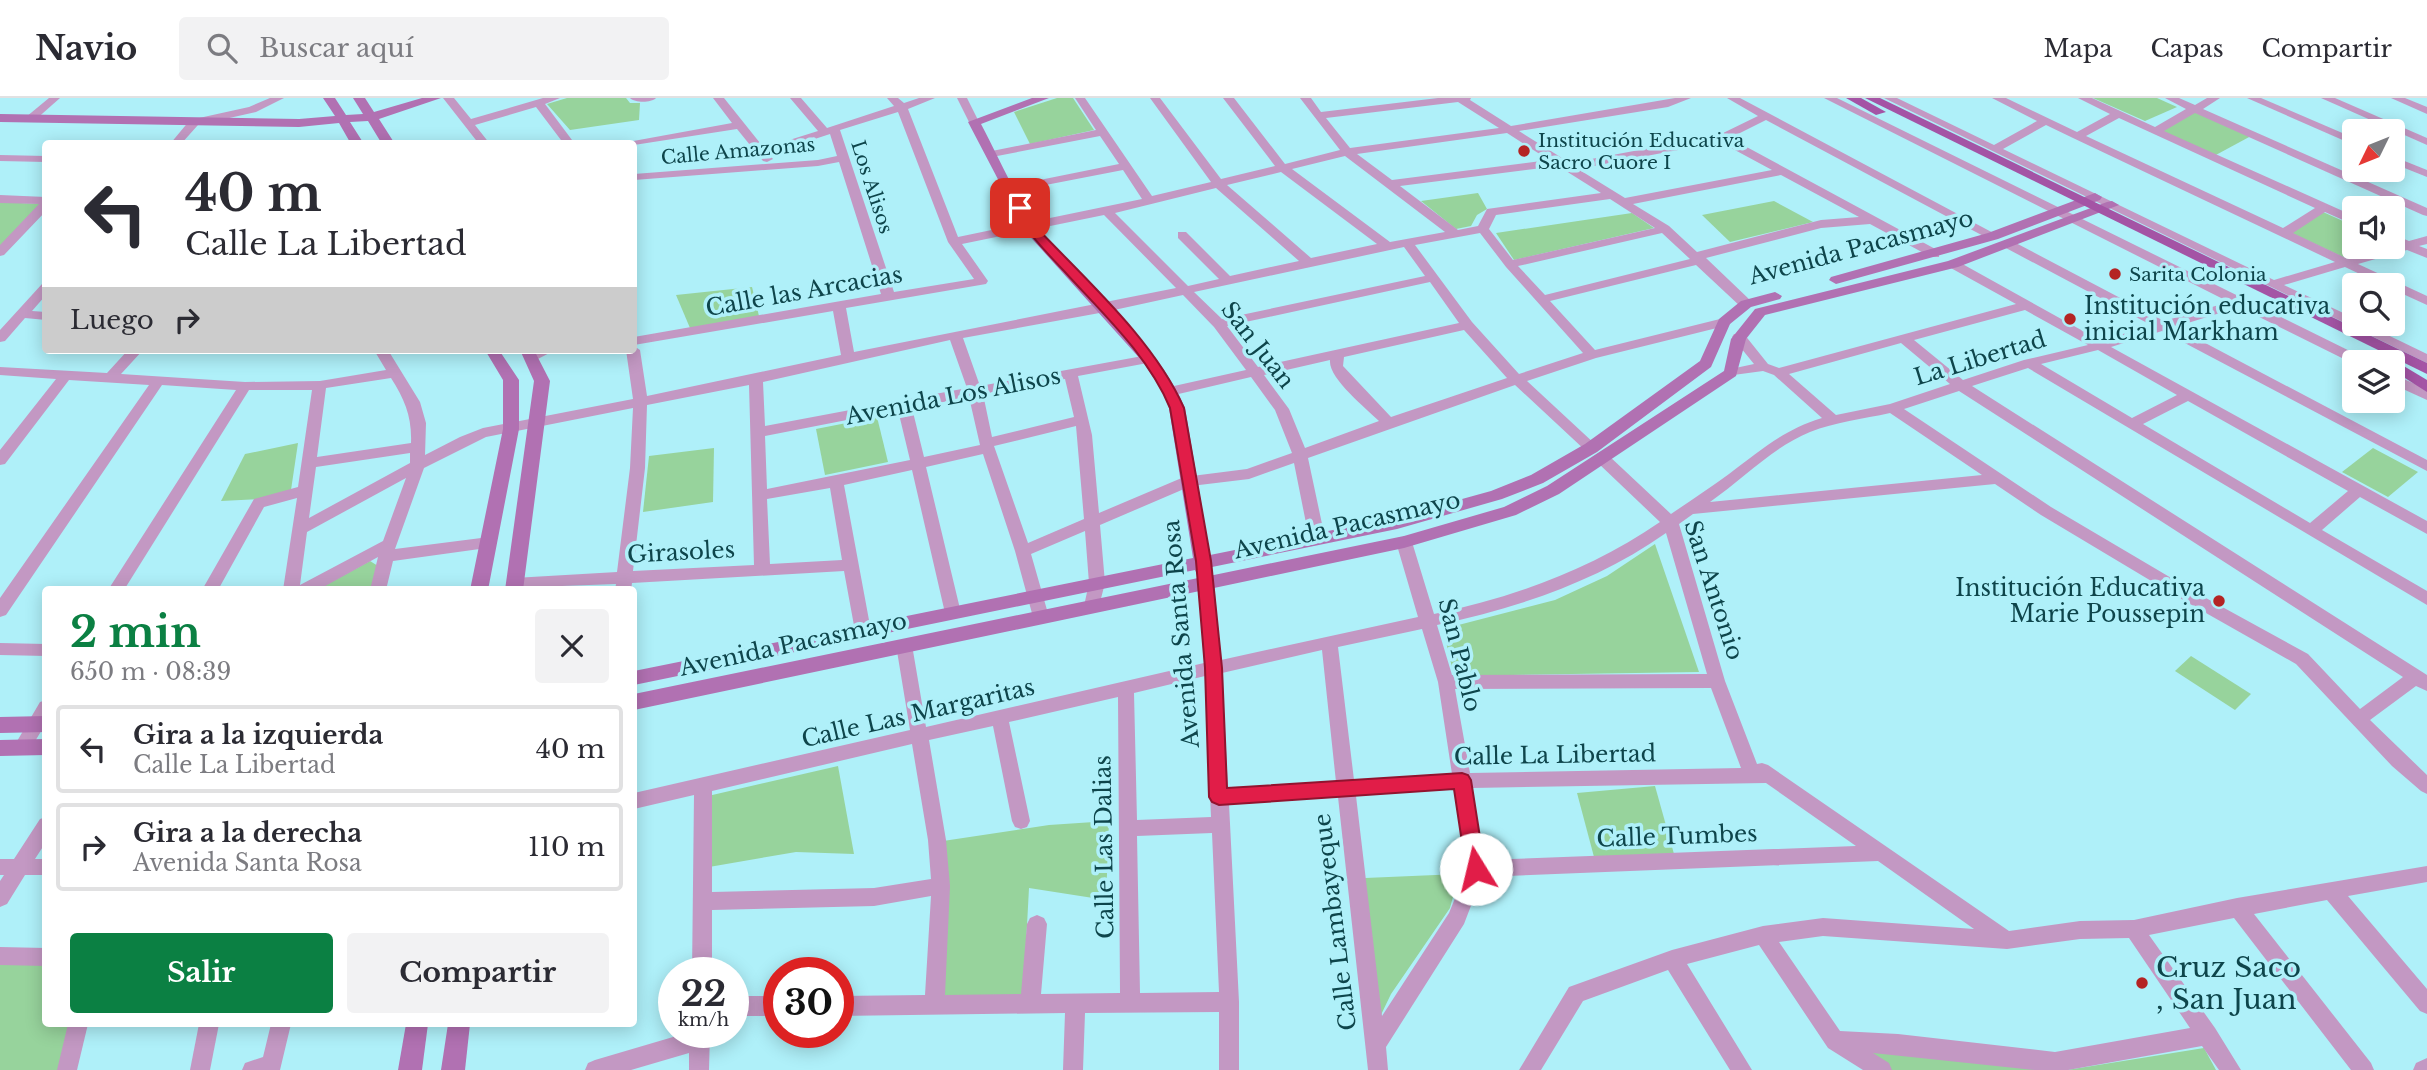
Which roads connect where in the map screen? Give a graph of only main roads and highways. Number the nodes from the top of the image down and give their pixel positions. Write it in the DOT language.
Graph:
graph roads {
  1 [pos="329,98"];
  2 [pos="359,98"];
  3 [pos="435,98"];
  4 [pos="1043,98"];
  5 [pos="1843,98"];
  6 [pos="1852,98"];
  7 [pos="1871,98"];
  8 [pos="1881,98"];
  9 [pos="372,117"];
  10 [pos="0,118"];
  11 [pos="1913,118"];
  12 [pos="342,120"];
  13 [pos="1874,121"];
  14 [pos="355,140"];
  15 [pos="384,140"];
  16 [pos="2086,208"];
  17 [pos="1801,295"];
  18 [pos="2364,350"];
  19 [pos="495,354"];
  20 [pos="529,354"];
  21 [pos="2405,366"];
  22 [pos="2427,367"];
  23 [pos="2405,372"];
  24 [pos="2427,384"];
  25 [pos="1645,410"];
  26 [pos="1661,421"];
  27 [pos="1597,454"];
  28 [pos="1203,561"];
  29 [pos="1206,582"];
  30 [pos="481,586"];
  31 [pos="514,586"];
  32 [pos="637,677"];
  33 [pos="637,701"];
  34 [pos="40,724"];
  35 [pos="0,725"];
  36 [pos="42,747"];
  37 [pos="0,748"];
  38 [pos="417,1027"];
  39 [pos="459,1027"];
  40 [pos="410,1070"];
  41 [pos="453,1070"];
  1 -- 12 [label="main road"];
  2 -- 9 [label="main road"];
  3 -- 9 [label="main road"];
  4 -- 28 [label="main road, Avenida Santa Rosa"];
  5 -- 13 [label="main road"];
  6 -- 16 [label="main road"];
  7 -- 11 [label="main road"];
  8 -- 11 [label="main road"];
  9 -- 12 [label="main road"];
  9 -- 15 [label="main road"];
  10 -- 12 [label="main road"];
  11 -- 16 [label="main road"];
  12 -- 14 [label="main road"];
  16 -- 17 [label="main road, Avenida Pacasmayo"];
  16 -- 17 [label="main road, Avenida Pacasmayo"];
  16 -- 18 [label="main road"];
  17 -- 25 [label="main road, Avenida Pacasmayo"];
  17 -- 26 [label="main road, Avenida Pacasmayo"];
  19 -- 30 [label="main road"];
  20 -- 31 [label="main road"];
  21 -- 22 [label="main road"];
  23 -- 24 [label="main road"];
  25 -- 26 [label="main road"];
  25 -- 27 [label="main road, Avenida Pacasmayo"];
  26 -- 27 [label="main road, Avenida Pacasmayo"];
  27 -- 28 [label="main road, Avenida Pacasmayo"];
  27 -- 29 [label="main road, Avenida Pacasmayo"];
  28 -- 29 [label="main road, Avenida Santa Rosa"];
  28 -- 32 [label="main road, Avenida Pacasmayo"];
  29 -- 33 [label="main road, Avenida Pacasmayo"];
  34 -- 35 [label="main road"];
  36 -- 37 [label="main road"];
  38 -- 40 [label="main road"];
  39 -- 41 [label="main road"];
}
